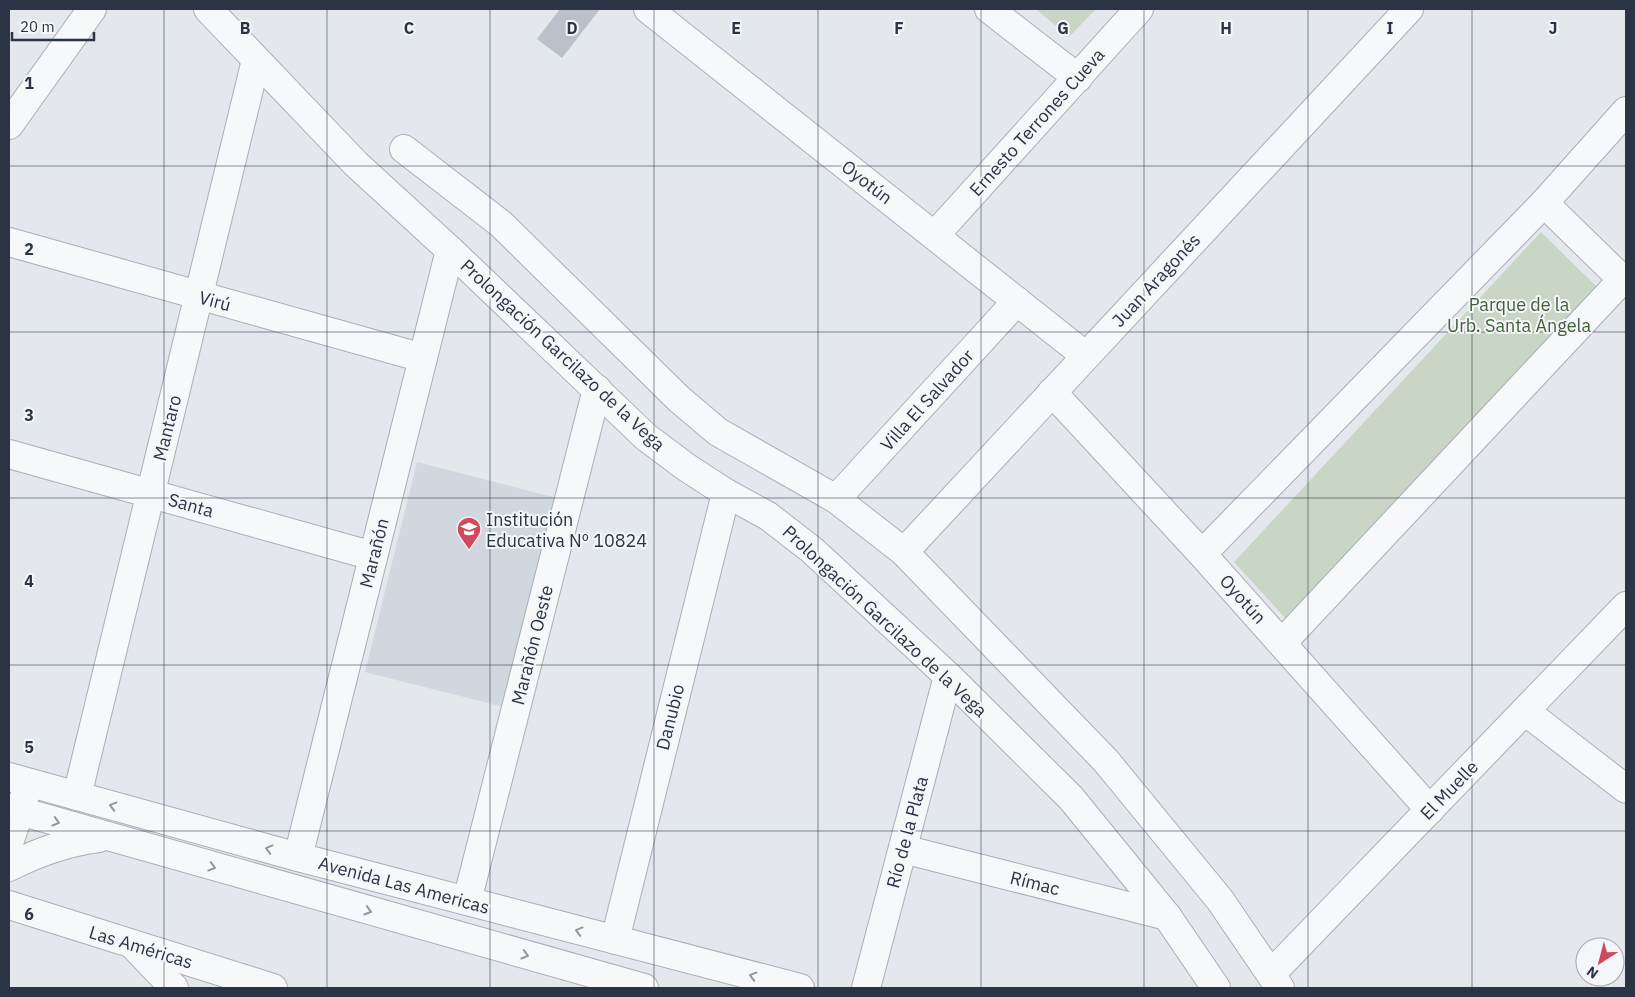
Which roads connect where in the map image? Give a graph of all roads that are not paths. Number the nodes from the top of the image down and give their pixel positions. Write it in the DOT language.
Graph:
graph roads {
  1 [pos="92,9"];
  2 [pos="208,9"];
  3 [pos="648,9"];
  4 [pos="989,9"];
  5 [pos="1139,9"];
  6 [pos="1409,9"];
  7 [pos="256,60"];
  8 [pos="1078,78"];
  9 [pos="1626,111"];
  10 [pos="9,125"];
  11 [pos="404,149"];
  12 [pos="1544,203"];
  13 [pos="935,235"];
  14 [pos="9,242"];
  15 [pos="450,250"];
  16 [pos="1624,281"];
  17 [pos="199,297"];
  18 [pos="1017,301"];
  19 [pos="1086,356"];
  20 [pos="423,358"];
  21 [pos="597,389"];
  22 [pos="1052,392"];
  23 [pos="9,454"];
  24 [pos="150,493"];
  25 [pos="726,493"];
  26 [pos="836,499"];
  27 [pos="904,552"];
  28 [pos="1202,554"];
  29 [pos="374,556"];
  30 [pos="1626,606"];
  31 [pos="1282,644"];
  32 [pos="948,676"];
  33 [pos="1525,711"];
  34 [pos="19,780"];
  35 [pos="1626,789"];
  36 [pos="77,796"];
  37 [pos="14,810"];
  38 [pos="1430,810"];
  39 [pos="105,837"];
  40 [pos="9,843"];
  41 [pos="902,849"];
  42 [pos="298,857"];
  43 [pos="9,867"];
  44 [pos="467,901"];
  45 [pos="9,905"];
  46 [pos="1167,916"];
  47 [pos="615,940"];
  48 [pos="133,945"];
  49 [pos="1276,981"];
  50 [pos="174,988"];
  51 [pos="274,988"];
  52 [pos="644,988"];
  53 [pos="800,988"];
  54 [pos="866,988"];
  55 [pos="1216,988"];
  1 -- 10 [label="street"];
  2 -- 7 [label="street, Prolongación Garcilazo de la Vega"];
  3 -- 13 [label="street, Oyotún"];
  4 -- 8 [label="street"];
  5 -- 8 [label="street, Ernesto Terrones Cueva"];
  6 -- 19 [label="street, Juan Aragonés"];
  7 -- 15 [label="street, Prolongación Garcilazo de la Vega"];
  7 -- 17 [label="street, Mantaro"];
  8 -- 13 [label="street, Ernesto Terrones Cueva"];
  9 -- 12 [label="street"];
  11 -- 26 [label="street"];
  12 -- 16 [label="street"];
  12 -- 28 [label="street"];
  13 -- 18 [label="street, Oyotún"];
  14 -- 17 [label="street, Virú"];
  15 -- 20 [label="street, Marañón"];
  15 -- 21 [label="street, Prolongación Garcilazo de la Vega"];
  16 -- 31 [label="street"];
  17 -- 20 [label="street, Virú"];
  17 -- 24 [label="street, Mantaro"];
  18 -- 19 [label="street, Oyotún"];
  18 -- 26 [label="street, Villa El Salvador"];
  19 -- 22 [label="street, Juan Aragonés"];
  20 -- 29 [label="street, Marañón"];
  21 -- 25 [label="street, Prolongación Garcilazo de la Vega"];
  21 -- 44 [label="street, Marañón Oeste"];
  22 -- 27 [label="street, Juan Aragonés"];
  22 -- 28 [label="street, Oyotún"];
  23 -- 24 [label="street, Santa"];
  24 -- 29 [label="street, Santa"];
  24 -- 36 [label="street, Mantaro"];
  25 -- 32 [label="street, Prolongación Garcilazo de la Vega"];
  25 -- 47 [label="street, Danubio"];
  26 -- 27 [label="street"];
  27 -- 49 [label="street"];
  28 -- 31 [label="street, Oyotún"];
  29 -- 42 [label="street, Marañón"];
  30 -- 33 [label="street, El Muelle"];
  31 -- 38 [label="street, Oyotún"];
  32 -- 41 [label="street, Río de la Plata"];
  32 -- 46 [label="street, Prolongación Garcilazo de la Vega"];
  33 -- 35 [label="street"];
  33 -- 38 [label="street, El Muelle"];
  34 -- 36 [label="street, Avenida Las Americas"];
  34 -- 37 [label="street"];
  42 -- 36 [label="street, Avenida Las Americas, one-way"];
  37 -- 39 [label="street, Avenida Las Americas, one-way"];
  37 -- 40 [label="street"];
  38 -- 49 [label="street, El Muelle"];
  39 -- 43 [label="street"];
  39 -- 52 [label="street, Avenida Las Americas, one-way"];
  41 -- 46 [label="street, Rímac"];
  41 -- 54 [label="street, Río de la Plata"];
  42 -- 44 [label="street, Avenida Las Americas"];
  47 -- 44 [label="street, Avenida Las Americas, one-way"];
  45 -- 48 [label="street, Las Américas"];
  46 -- 55 [label="street, Prolongación Garcilazo de la Vega"];
  53 -- 47 [label="street, Avenida Las Americas, one-way"];
  48 -- 50 [label="street"];
  48 -- 51 [label="street, Las Américas"];
}
